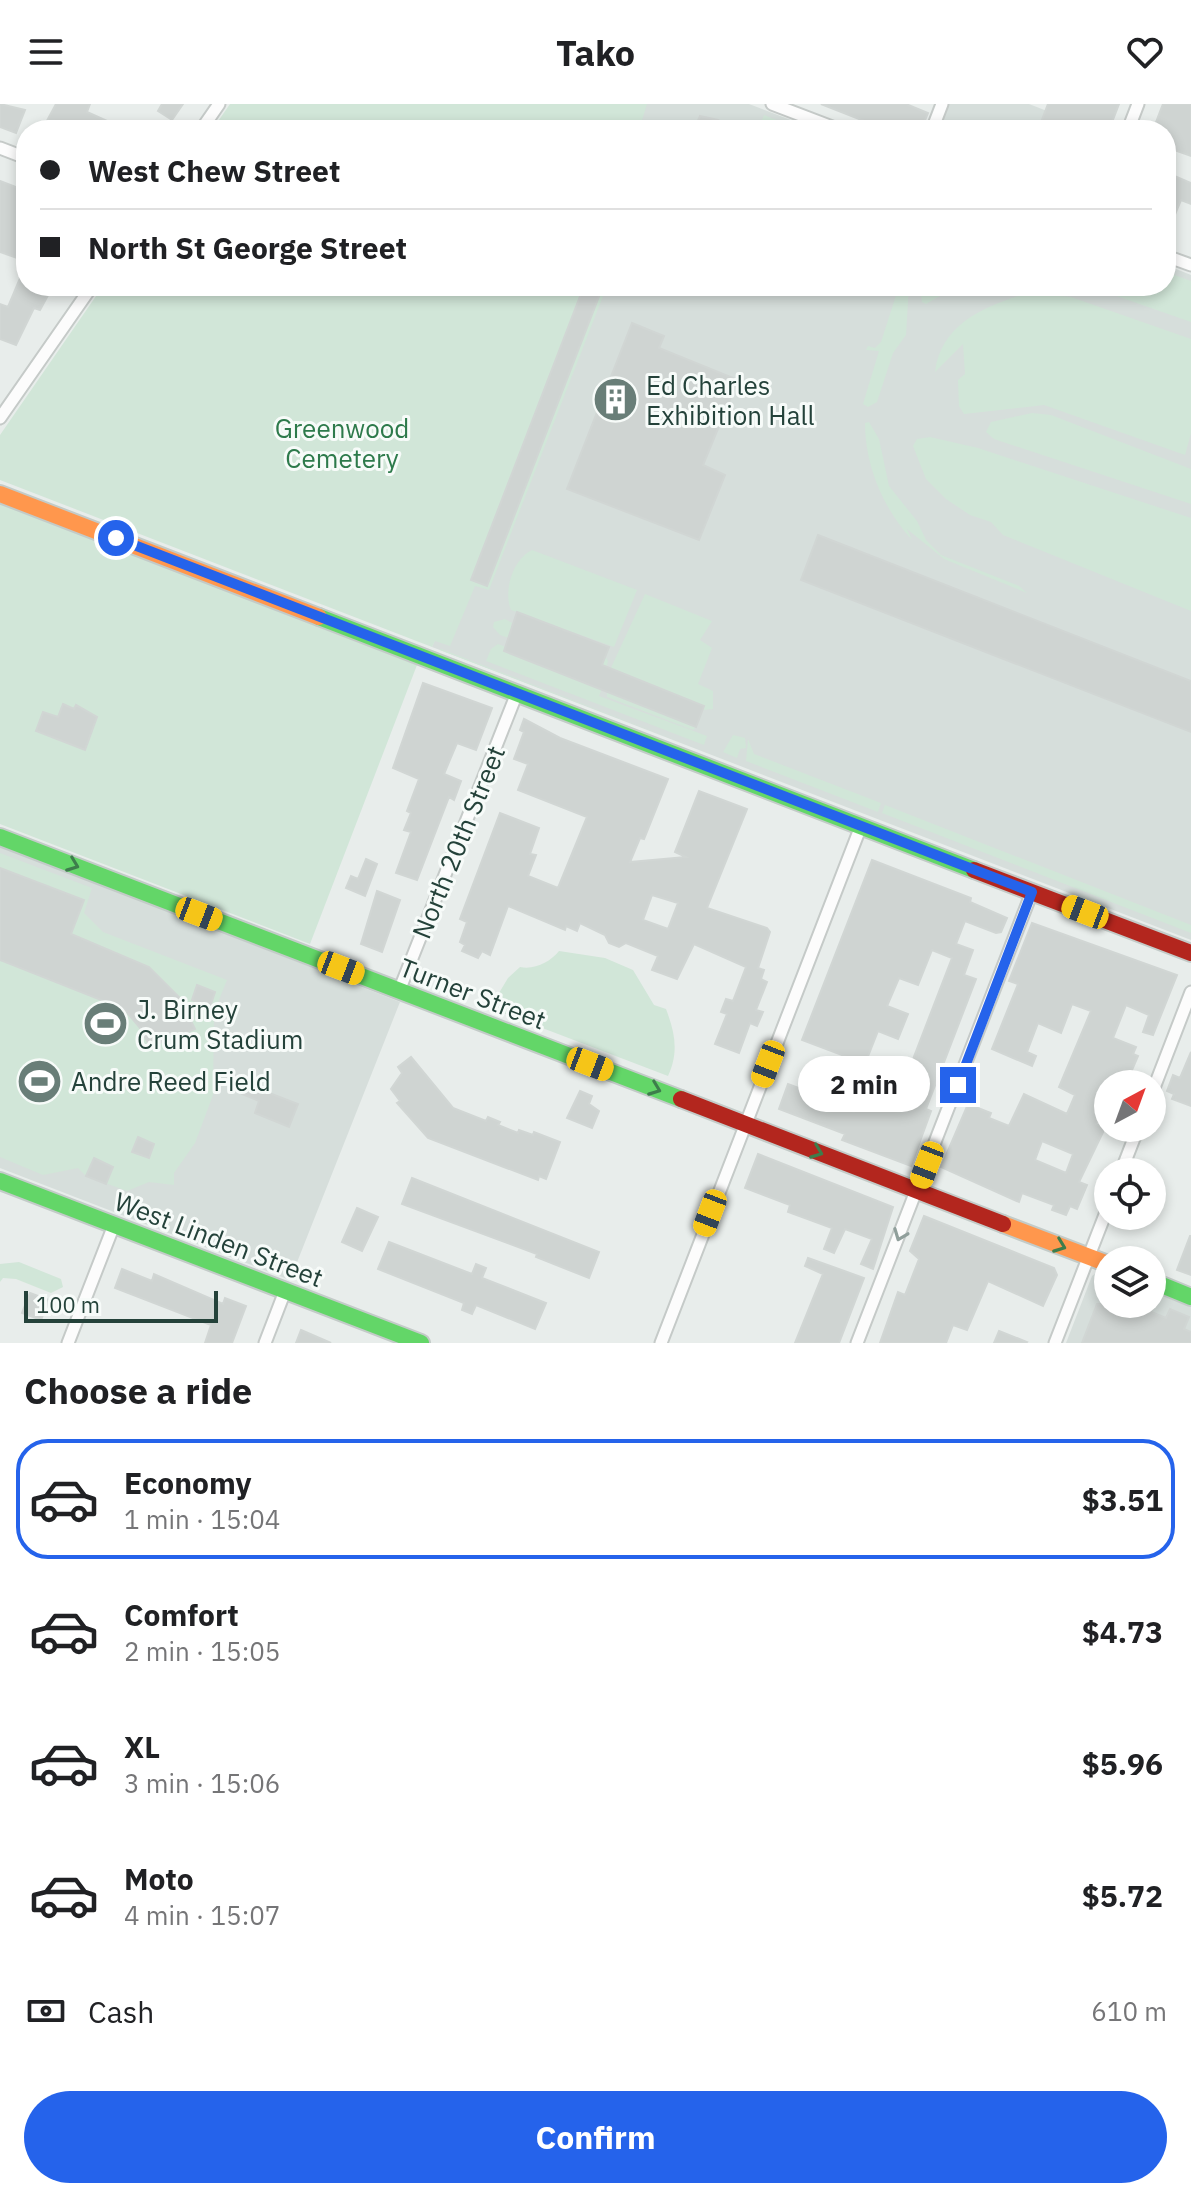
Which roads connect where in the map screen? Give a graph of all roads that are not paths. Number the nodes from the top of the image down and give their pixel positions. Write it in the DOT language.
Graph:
graph roads {
  1 [pos="772,104"];
  2 [pos="814,120"];
  3 [pos="85,296"];
  4 [pos="0,418"];
  5 [pos="0,494"];
  6 [pos="517,693"];
  7 [pos="861,826"];
  8 [pos="0,837"];
  9 [pos="1032,892"];
  10 [pos="1191,953"];
  11 [pos="399,991"];
  12 [pos="1191,992"];
  13 [pos="1161,1070"];
  14 [pos="745,1124"];
  15 [pos="0,1181"];
  16 [pos="917,1190"];
  17 [pos="114,1225"];
  18 [pos="1099,1230"];
  19 [pos="1088,1257"];
  20 [pos="1094,1259"];
  21 [pos="1166,1287"];
  22 [pos="285,1291"];
  23 [pos="1191,1297"];
  24 [pos="68,1343"];
  25 [pos="265,1343"];
  26 [pos="421,1343"];
  27 [pos="661,1343"];
  28 [pos="857,1343"];
  29 [pos="1055,1343"];
  1 -- 2 [label="street"];
  3 -- 4 [label="street"];
  5 -- 6 [label="street"];
  6 -- 7 [label="street"];
  6 -- 11 [label="street, North 20th Street"];
  7 -- 9 [label="street"];
  7 -- 14 [label="street"];
  8 -- 11 [label="street, Turner Street, one-way"];
  9 -- 10 [label="street"];
  9 -- 16 [label="street"];
  11 -- 14 [label="street, Turner Street, one-way"];
  12 -- 13 [label="street"];
  14 -- 16 [label="street, Turner Street, one-way"];
  14 -- 27 [label="street"];
  15 -- 17 [label="street, West Linden Street"];
  16 -- 19 [label="street, Turner Street, one-way"];
  16 -- 28 [label="street, one-way"];
  17 -- 22 [label="street, West Linden Street"];
  17 -- 24 [label="street"];
  18 -- 19 [label="street"];
  19 -- 20 [label="street, Turner Street"];
  19 -- 29 [label="street"];
  21 -- 23 [label="street"];
  22 -- 25 [label="street"];
  22 -- 26 [label="street, West Linden Street"];
}
